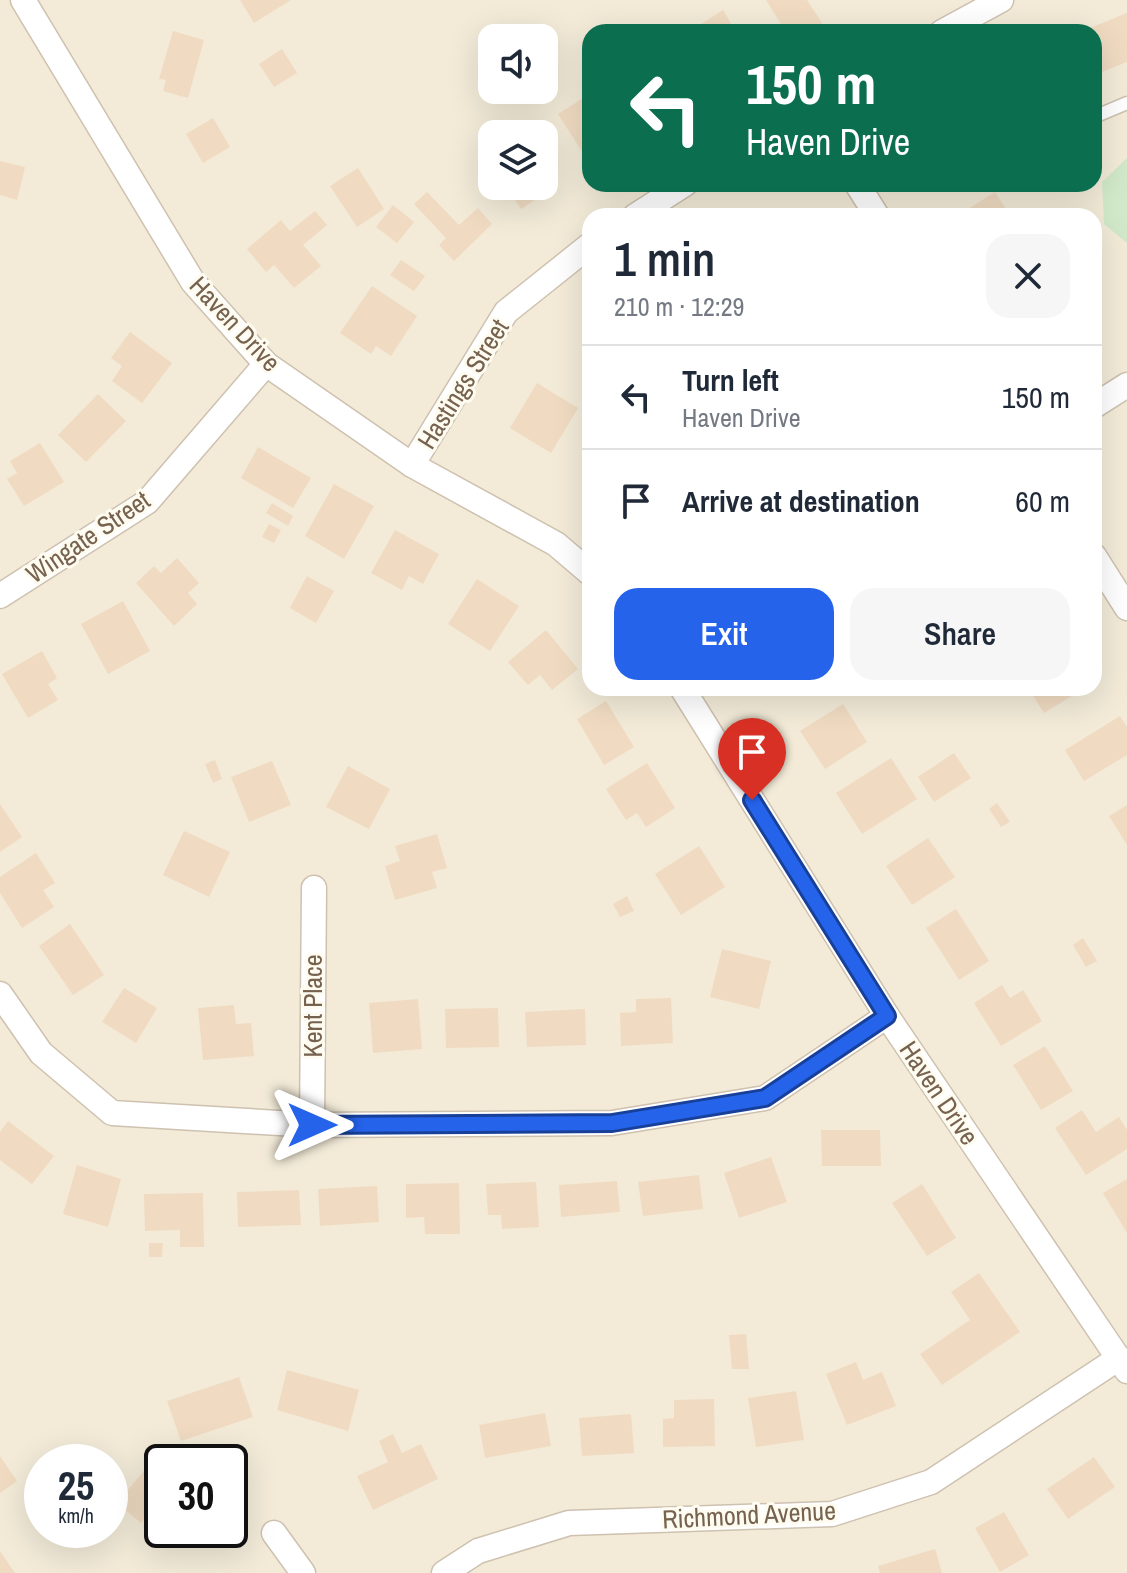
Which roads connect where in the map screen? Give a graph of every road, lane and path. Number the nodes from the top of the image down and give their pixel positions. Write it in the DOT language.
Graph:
graph roads {
  1 [pos="23,0"];
  2 [pos="1001,0"];
  3 [pos="971,24"];
  4 [pos="1127,103"];
  5 [pos="1102,114"];
  6 [pos="672,192"];
  7 [pos="648,208"];
  8 [pos="582,251"];
  9 [pos="266,364"];
  10 [pos="1127,385"];
  11 [pos="1102,401"];
  12 [pos="412,465"];
  13 [pos="582,566"];
  14 [pos="1102,569"];
  15 [pos="0,596"];
  16 [pos="1127,608"];
  17 [pos="687,696"];
  18 [pos="314,888"];
  19 [pos="0,994"];
  20 [pos="887,1016"];
  21 [pos="312,1125"];
  22 [pos="1123,1364"];
  23 [pos="274,1533"];
  24 [pos="303,1573"];
  25 [pos="444,1573"];
  1 -- 9 [label="street, Haven Drive"];
  2 -- 3 [label="street"];
  4 -- 5 [label="lane"];
  6 -- 7 [label="street"];
  8 -- 12 [label="street, Hastings Street"];
  9 -- 12 [label="street, Haven Drive"];
  9 -- 15 [label="street, Wingate Street"];
  10 -- 11 [label="street"];
  12 -- 13 [label="street, Haven Drive"];
  14 -- 16 [label="street"];
  17 -- 20 [label="street, Haven Drive"];
  18 -- 21 [label="street, Kent Place"];
  19 -- 21 [label="street"];
  20 -- 21 [label="street"];
  20 -- 22 [label="street, Haven Drive"];
  22 -- 25 [label="street, Richmond Avenue"];
  23 -- 24 [label="street"];
}
